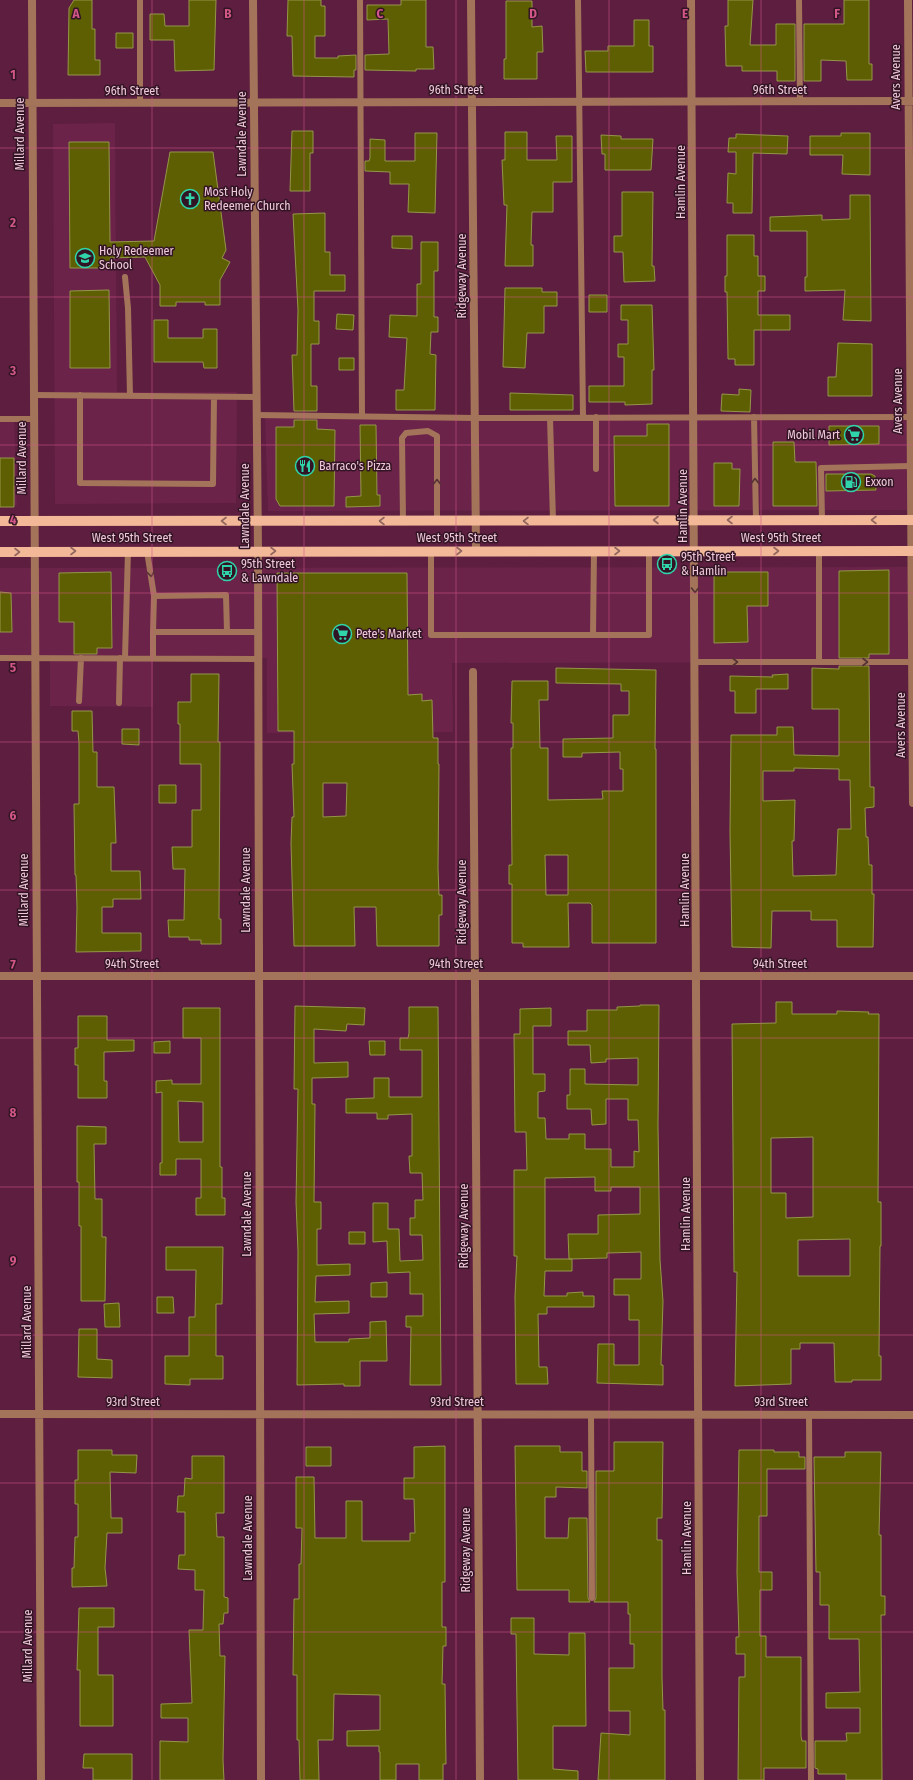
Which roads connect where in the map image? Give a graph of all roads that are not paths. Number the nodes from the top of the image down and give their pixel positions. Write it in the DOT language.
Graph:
graph roads {
  1 [pos="32,0"];
  2 [pos="140,0"];
  3 [pos="253,0"];
  4 [pos="360,0"];
  5 [pos="471,0"];
  6 [pos="578,0"];
  7 [pos="691,0"];
  8 [pos="799,0"];
  9 [pos="908,0"];
  10 [pos="911,101"];
  11 [pos="472,102"];
  12 [pos="579,102"];
  13 [pos="692,102"];
  14 [pos="800,102"];
  15 [pos="0,103"];
  16 [pos="32,103"];
  17 [pos="140,103"];
  18 [pos="254,103"];
  19 [pos="360,103"];
  20 [pos="125,277"];
  21 [pos="34,395"];
  22 [pos="80,395"];
  23 [pos="130,396"];
  24 [pos="214,397"];
  25 [pos="256,397"];
  26 [pos="256,415"];
  27 [pos="362,416"];
  28 [pos="583,417"];
  29 [pos="596,417"];
  30 [pos="694,417"];
  31 [pos="754,417"];
  32 [pos="912,417"];
  33 [pos="475,418"];
  34 [pos="550,418"];
  35 [pos="0,419"];
  36 [pos="34,419"];
  37 [pos="911,466"];
  38 [pos="596,469"];
  39 [pos="553,520"];
  40 [pos="695,520"];
  41 [pos="756,520"];
  42 [pos="822,520"];
  43 [pos="912,520"];
  44 [pos="0,521"];
  45 [pos="34,521"];
  46 [pos="257,521"];
  47 [pos="403,521"];
  48 [pos="436,521"];
  49 [pos="476,521"];
  50 [pos="147,551"];
  51 [pos="258,551"];
  52 [pos="431,551"];
  53 [pos="476,551"];
  54 [pos="594,551"];
  55 [pos="649,551"];
  56 [pos="695,551"];
  57 [pos="819,551"];
  58 [pos="912,551"];
  59 [pos="0,552"];
  60 [pos="34,552"];
  61 [pos="128,552"];
  62 [pos="154,596"];
  63 [pos="153,632"];
  64 [pos="227,632"];
  65 [pos="258,632"];
  66 [pos="593,635"];
  67 [pos="912,636"];
  68 [pos="0,658"];
  69 [pos="35,658"];
  70 [pos="81,658"];
  71 [pos="122,658"];
  72 [pos="153,658"];
  73 [pos="258,659"];
  74 [pos="696,662"];
  75 [pos="819,662"];
  76 [pos="913,662"];
  77 [pos="473,672"];
  78 [pos="79,701"];
  79 [pos="119,703"];
  80 [pos="913,803"];
  81 [pos="0,976"];
  82 [pos="37,976"];
  83 [pos="258,976"];
  84 [pos="474,976"];
  85 [pos="697,976"];
  86 [pos="913,976"];
  87 [pos="0,1414"];
  88 [pos="39,1414"];
  89 [pos="260,1414"];
  90 [pos="477,1414"];
  91 [pos="591,1414"];
  92 [pos="699,1414"];
  93 [pos="809,1414"];
  94 [pos="913,1415"];
  95 [pos="592,1598"];
  96 [pos="41,1780"];
  97 [pos="261,1780"];
  98 [pos="480,1780"];
  99 [pos="700,1780"];
  100 [pos="811,1780"];
  1 -- 16 [label="street, Millard Avenue"];
  2 -- 17 [label="lane"];
  3 -- 18 [label="street, Lawndale Avenue"];
  4 -- 19 [label="lane"];
  5 -- 11 [label="street, Ridgeway Avenue"];
  6 -- 12 [label="lane"];
  7 -- 13 [label="street, Hamlin Avenue"];
  8 -- 14 [label="lane"];
  9 -- 10 [label="street, Avers Avenue"];
  10 -- 14 [label="street, 96th Street"];
  10 -- 32 [label="street, Avers Avenue"];
  11 -- 12 [label="street, 96th Street"];
  11 -- 19 [label="street, 96th Street"];
  11 -- 33 [label="street, Ridgeway Avenue"];
  12 -- 13 [label="street, 96th Street"];
  12 -- 28 [label="lane"];
  13 -- 14 [label="street, 96th Street"];
  13 -- 30 [label="street, Hamlin Avenue"];
  15 -- 16 [label="street, 96th Street"];
  16 -- 17 [label="street, 96th Street"];
  16 -- 21 [label="street, Millard Avenue"];
  17 -- 18 [label="street, 96th Street"];
  18 -- 19 [label="street, 96th Street"];
  18 -- 25 [label="street, Lawndale Avenue"];
  19 -- 27 [label="lane"];
  20 -- 23 [label="lane"];
  21 -- 22 [label="lane"];
  21 -- 36 [label="street, Millard Avenue"];
  22 -- 23 [label="lane"];
  22 -- 24 [label="lane"];
  23 -- 24 [label="lane"];
  24 -- 25 [label="lane"];
  25 -- 26 [label="street, Lawndale Avenue"];
  26 -- 27 [label="lane"];
  26 -- 46 [label="street, Lawndale Avenue"];
  27 -- 33 [label="lane"];
  28 -- 29 [label="lane"];
  28 -- 34 [label="lane"];
  29 -- 30 [label="lane"];
  29 -- 38 [label="lane"];
  30 -- 31 [label="lane"];
  30 -- 40 [label="street, Hamlin Avenue"];
  31 -- 32 [label="lane"];
  41 -- 31 [label="lane, one-way"];
  32 -- 37 [label="street, Avers Avenue"];
  33 -- 34 [label="lane"];
  33 -- 49 [label="street, Ridgeway Avenue"];
  34 -- 39 [label="lane"];
  35 -- 36 [label="lane"];
  36 -- 45 [label="street, Millard Avenue"];
  37 -- 42 [label="lane"];
  37 -- 43 [label="street, Avers Avenue"];
  40 -- 39 [label="main road, West 95th Street, one-way"];
  39 -- 49 [label="main road, West 95th Street, one-way"];
  41 -- 40 [label="main road, West 95th Street, one-way"];
  40 -- 56 [label="street, Hamlin Avenue"];
  41 -- 42 [label="main road, West 95th Street"];
  43 -- 42 [label="main road, West 95th Street, one-way"];
  43 -- 58 [label="street, Avers Avenue"];
  44 -- 45 [label="main road, West 95th Street"];
  46 -- 45 [label="main road, West 95th Street, one-way"];
  45 -- 60 [label="street, Millard Avenue"];
  47 -- 46 [label="main road, West 95th Street, one-way"];
  46 -- 51 [label="street, Lawndale Avenue"];
  47 -- 48 [label="main road, West 95th Street"];
  48 -- 47 [label="lane, one-way"];
  48 -- 49 [label="main road, West 95th Street"];
  49 -- 53 [label="street, Ridgeway Avenue"];
  50 -- 51 [label="main road, West 95th Street"];
  50 -- 61 [label="main road, West 95th Street"];
  50 -- 62 [label="lane, one-way"];
  51 -- 52 [label="main road, West 95th Street, one-way"];
  51 -- 65 [label="street, Lawndale Avenue"];
  52 -- 53 [label="main road, West 95th Street, one-way"];
  52 -- 66 [label="lane"];
  53 -- 54 [label="main road, West 95th Street"];
  54 -- 55 [label="main road, West 95th Street, one-way"];
  54 -- 66 [label="lane"];
  55 -- 56 [label="main road, West 95th Street"];
  55 -- 66 [label="lane"];
  56 -- 57 [label="main road, West 95th Street, one-way"];
  56 -- 74 [label="street, Hamlin Avenue, one-way"];
  57 -- 58 [label="main road, West 95th Street"];
  57 -- 75 [label="lane"];
  58 -- 67 [label="street, Avers Avenue"];
  59 -- 60 [label="main road, West 95th Street, one-way"];
  60 -- 61 [label="main road, West 95th Street, one-way"];
  60 -- 69 [label="street, Millard Avenue"];
  61 -- 71 [label="lane"];
  62 -- 63 [label="lane"];
  62 -- 64 [label="lane"];
  63 -- 64 [label="lane"];
  63 -- 72 [label="lane"];
  64 -- 65 [label="lane"];
  65 -- 73 [label="street, Lawndale Avenue"];
  67 -- 76 [label="street, Avers Avenue"];
  68 -- 69 [label="lane"];
  69 -- 70 [label="lane"];
  69 -- 82 [label="street, Millard Avenue"];
  70 -- 71 [label="lane"];
  70 -- 78 [label="lane"];
  71 -- 72 [label="lane"];
  71 -- 79 [label="lane"];
  72 -- 73 [label="lane"];
  73 -- 83 [label="street, Lawndale Avenue"];
  74 -- 75 [label="lane, one-way"];
  74 -- 85 [label="street, Hamlin Avenue"];
  75 -- 76 [label="lane, one-way"];
  76 -- 80 [label="street, Avers Avenue"];
  77 -- 84 [label="street, Ridgeway Avenue"];
  81 -- 82 [label="street, 94th Street"];
  82 -- 83 [label="street, 94th Street"];
  82 -- 88 [label="street, Millard Avenue"];
  83 -- 84 [label="street, 94th Street"];
  83 -- 89 [label="street, Lawndale Avenue"];
  84 -- 85 [label="street, 94th Street"];
  84 -- 90 [label="street, Ridgeway Avenue"];
  85 -- 86 [label="street, 94th Street"];
  85 -- 92 [label="street, Hamlin Avenue"];
  87 -- 88 [label="street, 93rd Street"];
  88 -- 89 [label="street, 93rd Street"];
  88 -- 96 [label="street, Millard Avenue"];
  89 -- 90 [label="street, 93rd Street"];
  89 -- 97 [label="street, Lawndale Avenue"];
  90 -- 91 [label="street, 93rd Street"];
  90 -- 98 [label="street, Ridgeway Avenue"];
  91 -- 92 [label="street, 93rd Street"];
  91 -- 95 [label="lane"];
  92 -- 93 [label="street, 93rd Street"];
  92 -- 99 [label="street, Hamlin Avenue"];
  93 -- 94 [label="street, 93rd Street"];
  93 -- 100 [label="lane"];
}
